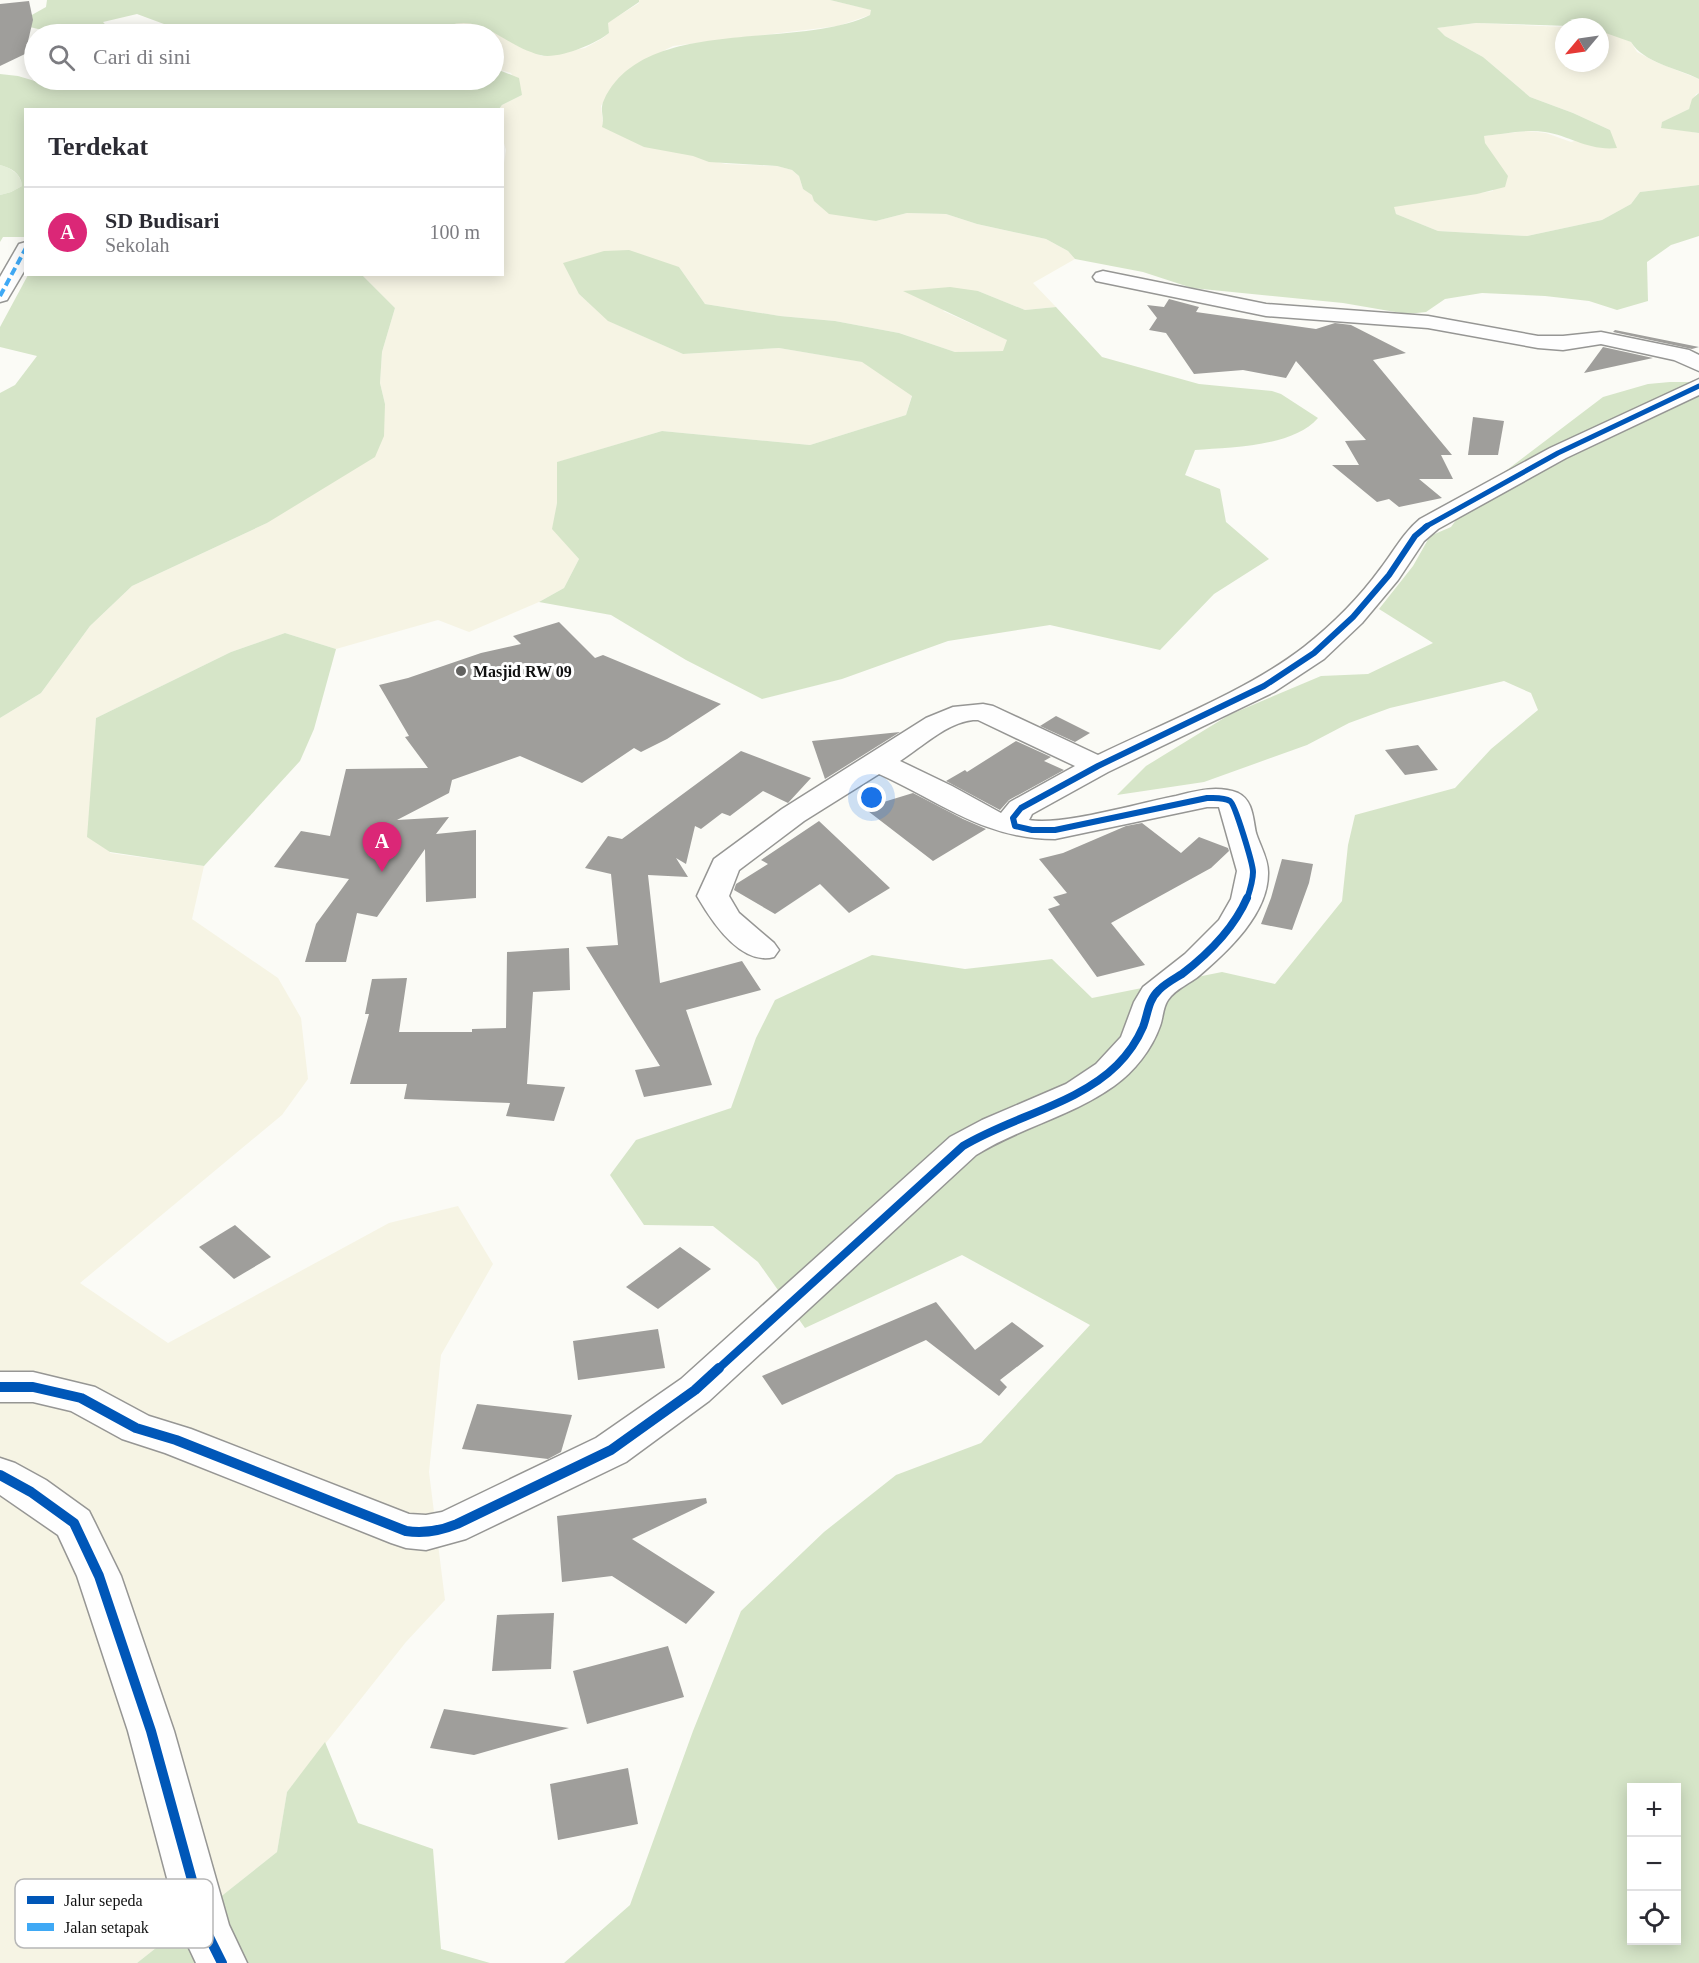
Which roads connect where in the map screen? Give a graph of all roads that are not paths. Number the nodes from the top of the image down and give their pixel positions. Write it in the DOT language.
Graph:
graph roads {
  1 [pos="24,252"];
  2 [pos="1103,278"];
  3 [pos="0,296"];
  4 [pos="1699,364"];
  5 [pos="1699,386"];
  6 [pos="877,762"];
  7 [pos="1098,766"];
  8 [pos="1015,826"];
  9 [pos="763,950"];
  10 [pos="0,1387"];
  11 [pos="0,1475"];
  12 [pos="192,1879"];
  13 [pos="213,1945"];
  14 [pos="222,1963"];
  1 -- 3 [label="street"];
  2 -- 4 [label="street"];
  5 -- 7 [label="street"];
  6 -- 7 [label="street"];
  6 -- 8 [label="street"];
  6 -- 9 [label="street"];
  7 -- 8 [label="street"];
  8 -- 10 [label="street"];
  11 -- 12 [label="street"];
  13 -- 14 [label="street"];
}
